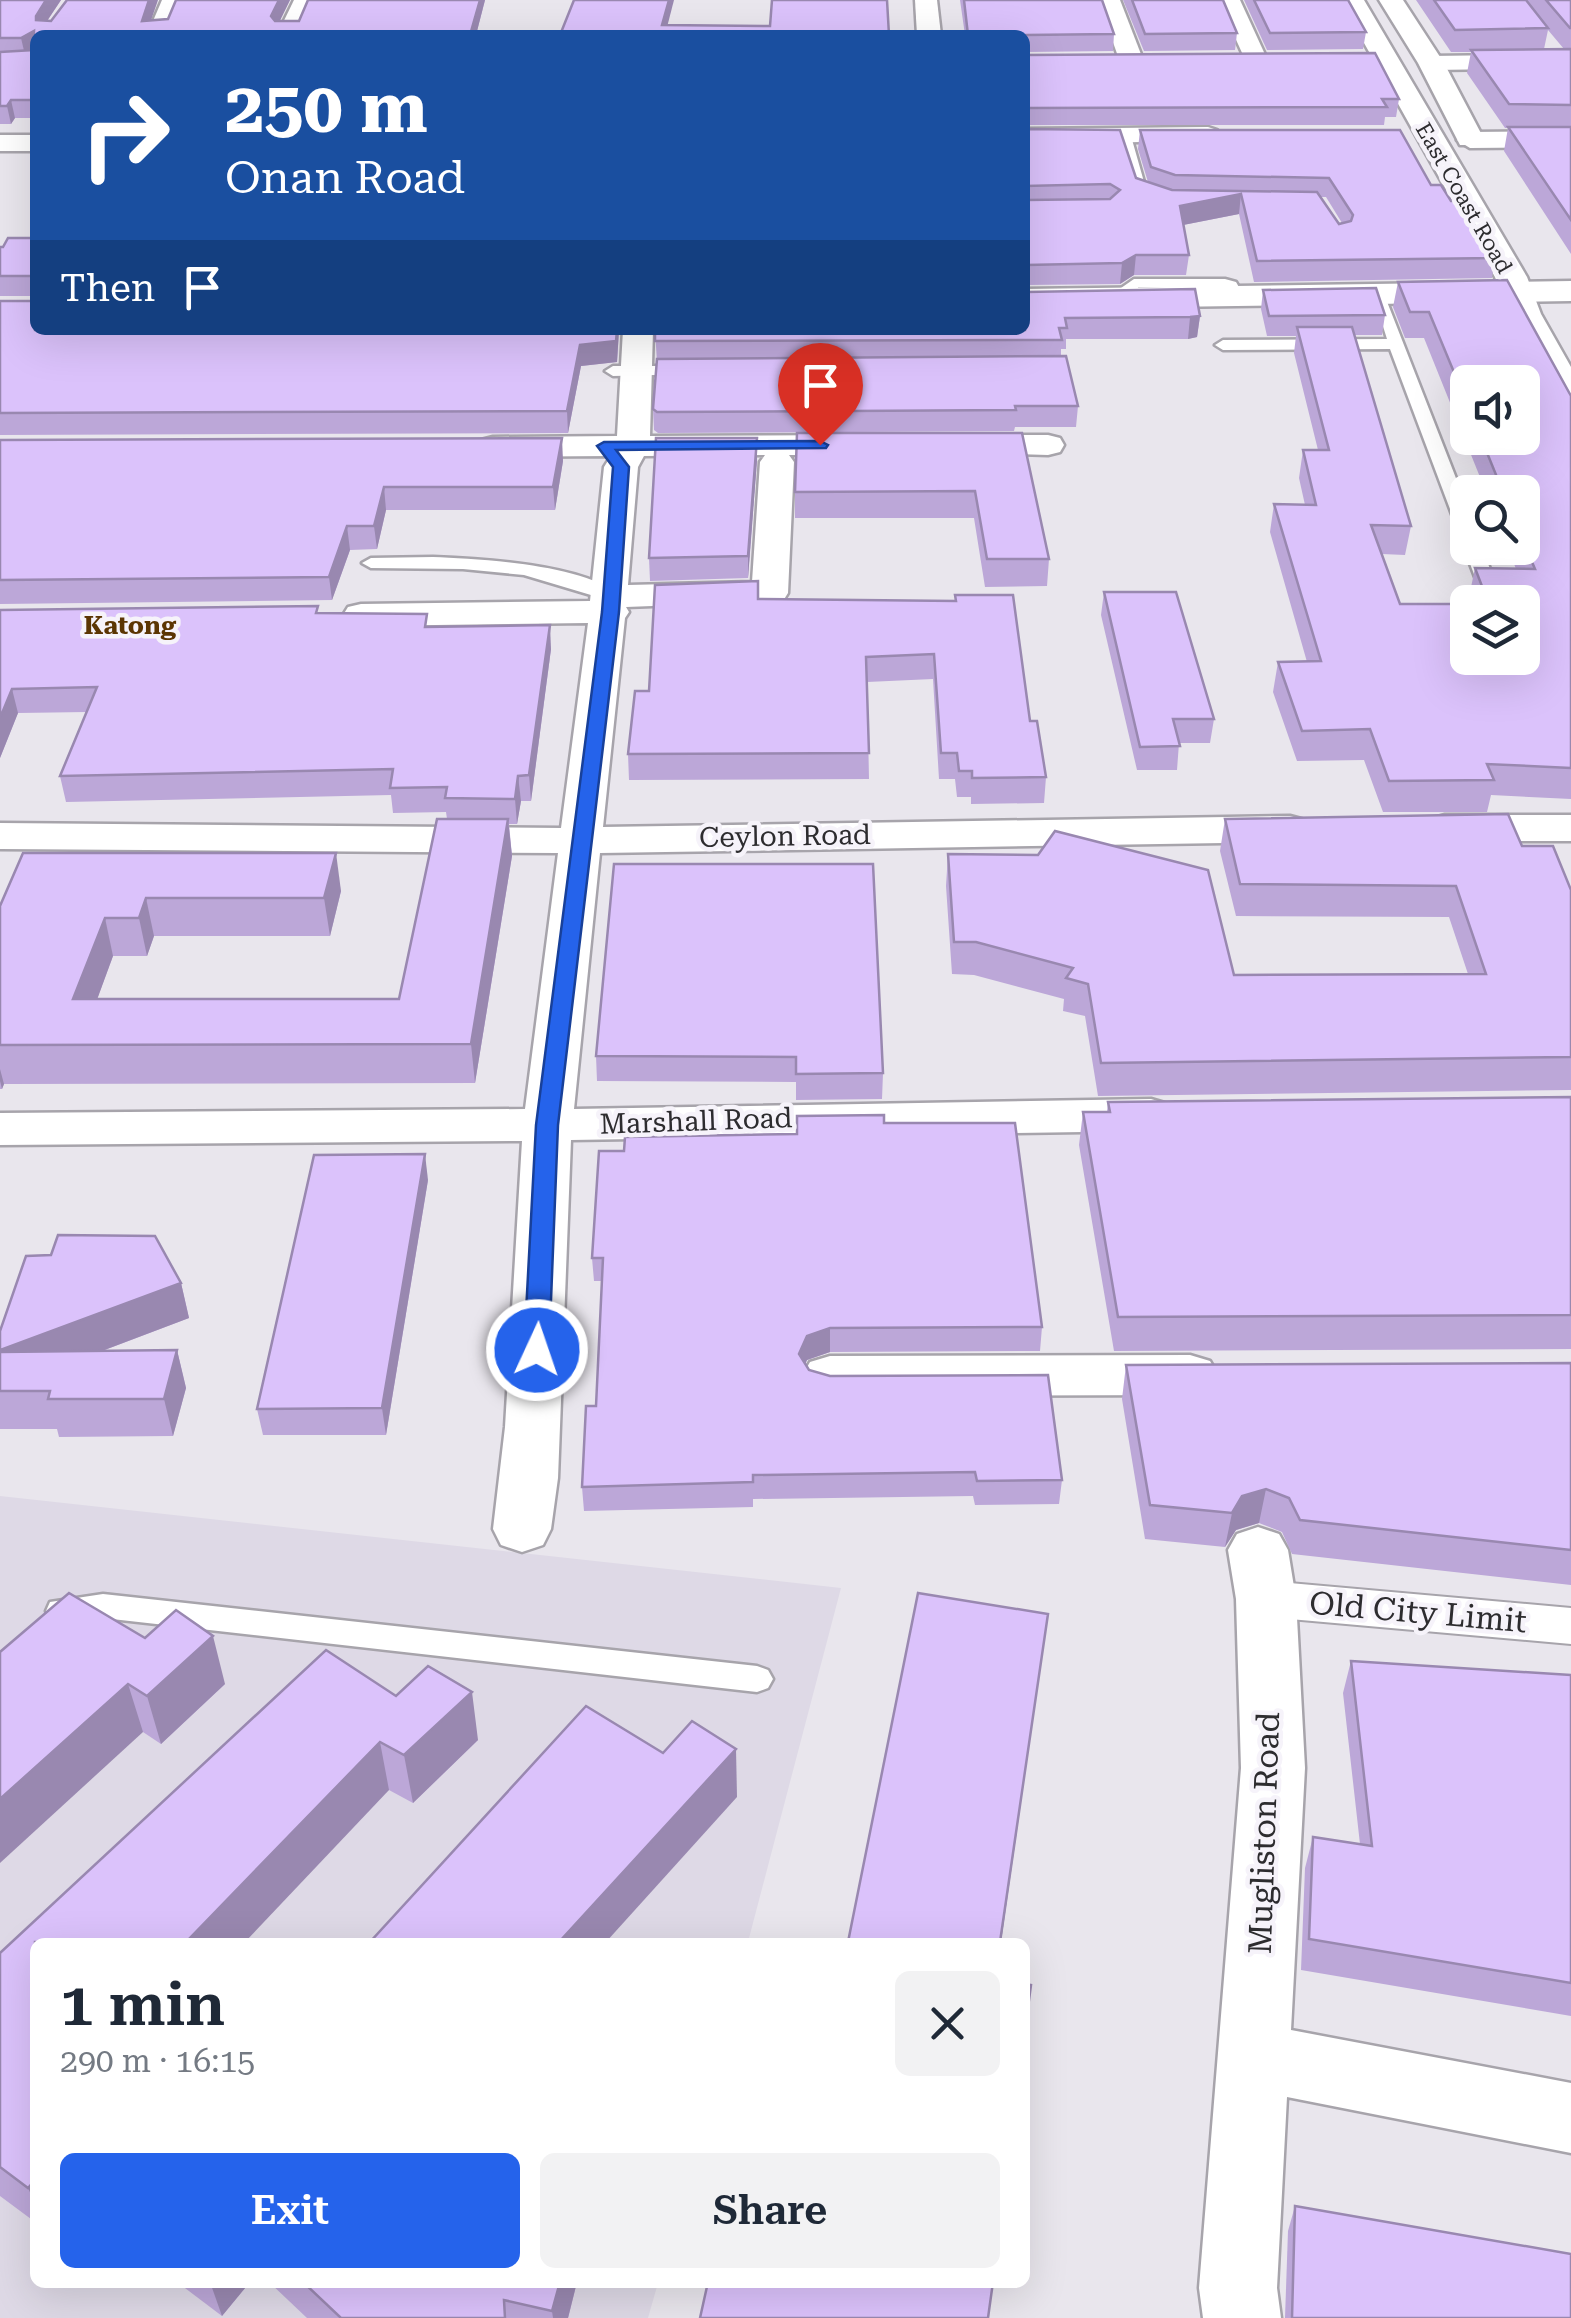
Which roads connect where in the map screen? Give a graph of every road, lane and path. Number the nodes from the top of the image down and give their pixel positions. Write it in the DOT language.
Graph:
graph roads {
  1 [pos="173,0"];
  2 [pos="305,0"];
  3 [pos="926,0"];
  4 [pos="1110,0"];
  5 [pos="1229,0"];
  6 [pos="1352,0"];
  7 [pos="1391,0"];
  8 [pos="158,30"];
  9 [pos="291,30"];
  10 [pos="929,30"];
  11 [pos="1562,56"];
  12 [pos="1352,60"];
  13 [pos="1385,60"];
  14 [pos="1220,61"];
  15 [pos="1131,62"];
  16 [pos="1431,63"];
  17 [pos="1236,134"];
  18 [pos="1124,136"];
  19 [pos="1030,137"];
  20 [pos="1571,139"];
  21 [pos="1470,140"];
  22 [pos="1490,173"];
  23 [pos="1170,202"];
  24 [pos="1539,257"];
  25 [pos="1565,292"];
  26 [pos="1518,293"];
  27 [pos="1378,294"];
  28 [pos="1030,299"];
  29 [pos="620,335"];
  30 [pos="636,335"];
  31 [pos="1571,340"];
  32 [pos="1396,344"];
  33 [pos="1223,345"];
  34 [pos="624,371"];
  35 [pos="717,371"];
  36 [pos="1571,398"];
  37 [pos="891,445"];
  38 [pos="1048,445"];
  39 [pos="933,446"];
  40 [pos="460,447"];
  41 [pos="619,453"];
  42 [pos="777,462"];
  43 [pos="1450,486"];
  44 [pos="371,563"];
  45 [pos="611,604"];
  46 [pos="335,615"];
  47 [pos="1406,828"];
  48 [pos="1326,829"];
  49 [pos="1571,829"];
  50 [pos="0,836"];
  51 [pos="580,840"];
  52 [pos="1192,1114"];
  53 [pos="547,1125"];
  54 [pos="0,1129"];
  55 [pos="830,1376"];
  56 [pos="1236,1385"];
  57 [pos="522,1529"];
  58 [pos="1262,1575"];
  59 [pos="41,1621"];
  60 [pos="1571,1626"];
  61 [pos="757,1678"];
  62 [pos="1252,2056"];
  63 [pos="1571,2118"];
  64 [pos="1242,2318"];
  1 -- 8 [label="street"];
  2 -- 9 [label="street"];
  3 -- 10 [label="street"];
  4 -- 15 [label="street"];
  5 -- 14 [label="street"];
  6 -- 13 [label="main road, East Coast Road"];
  7 -- 16 [label="main road, East Coast Road"];
  11 -- 16 [label="street"];
  12 -- 13 [label="street"];
  13 -- 26 [label="main road, East Coast Road"];
  16 -- 21 [label="main road, East Coast Road"];
  17 -- 18 [label="street"];
  18 -- 19 [label="street"];
  18 -- 23 [label="lane"];
  20 -- 21 [label="street, East Coast Road"];
  21 -- 22 [label="main road, East Coast Road"];
  24 -- 25 [label="main road, East Coast Road"];
  25 -- 26 [label="main road"];
  25 -- 31 [label="main road, East Coast Road"];
  26 -- 27 [label="main road"];
  26 -- 36 [label="main road, East Coast Road"];
  27 -- 28 [label="main road"];
  27 -- 32 [label="lane"];
  29 -- 34 [label="street"];
  30 -- 34 [label="street"];
  32 -- 33 [label="lane"];
  32 -- 43 [label="lane"];
  34 -- 35 [label="lane"];
  34 -- 41 [label="street"];
  37 -- 41 [label="street"];
  38 -- 39 [label="street"];
  40 -- 41 [label="street"];
  41 -- 45 [label="street"];
  42 -- 45 [label="street"];
  44 -- 45 [label="lane"];
  45 -- 46 [label="street"];
  45 -- 51 [label="street"];
  47 -- 49 [label="street"];
  48 -- 51 [label="street, Ceylon Road"];
  50 -- 51 [label="street, Ceylon Road"];
  51 -- 53 [label="street"];
  52 -- 53 [label="street, Marshall Road"];
  53 -- 54 [label="street, Marshall Road"];
  53 -- 57 [label="street"];
  55 -- 56 [label="street"];
  58 -- 60 [label="street, Old City Limit"];
  58 -- 62 [label="street, Mugliston Road"];
  59 -- 61 [label="lane"];
  62 -- 63 [label="street"];
  62 -- 64 [label="street, Mugliston Road"];
}
